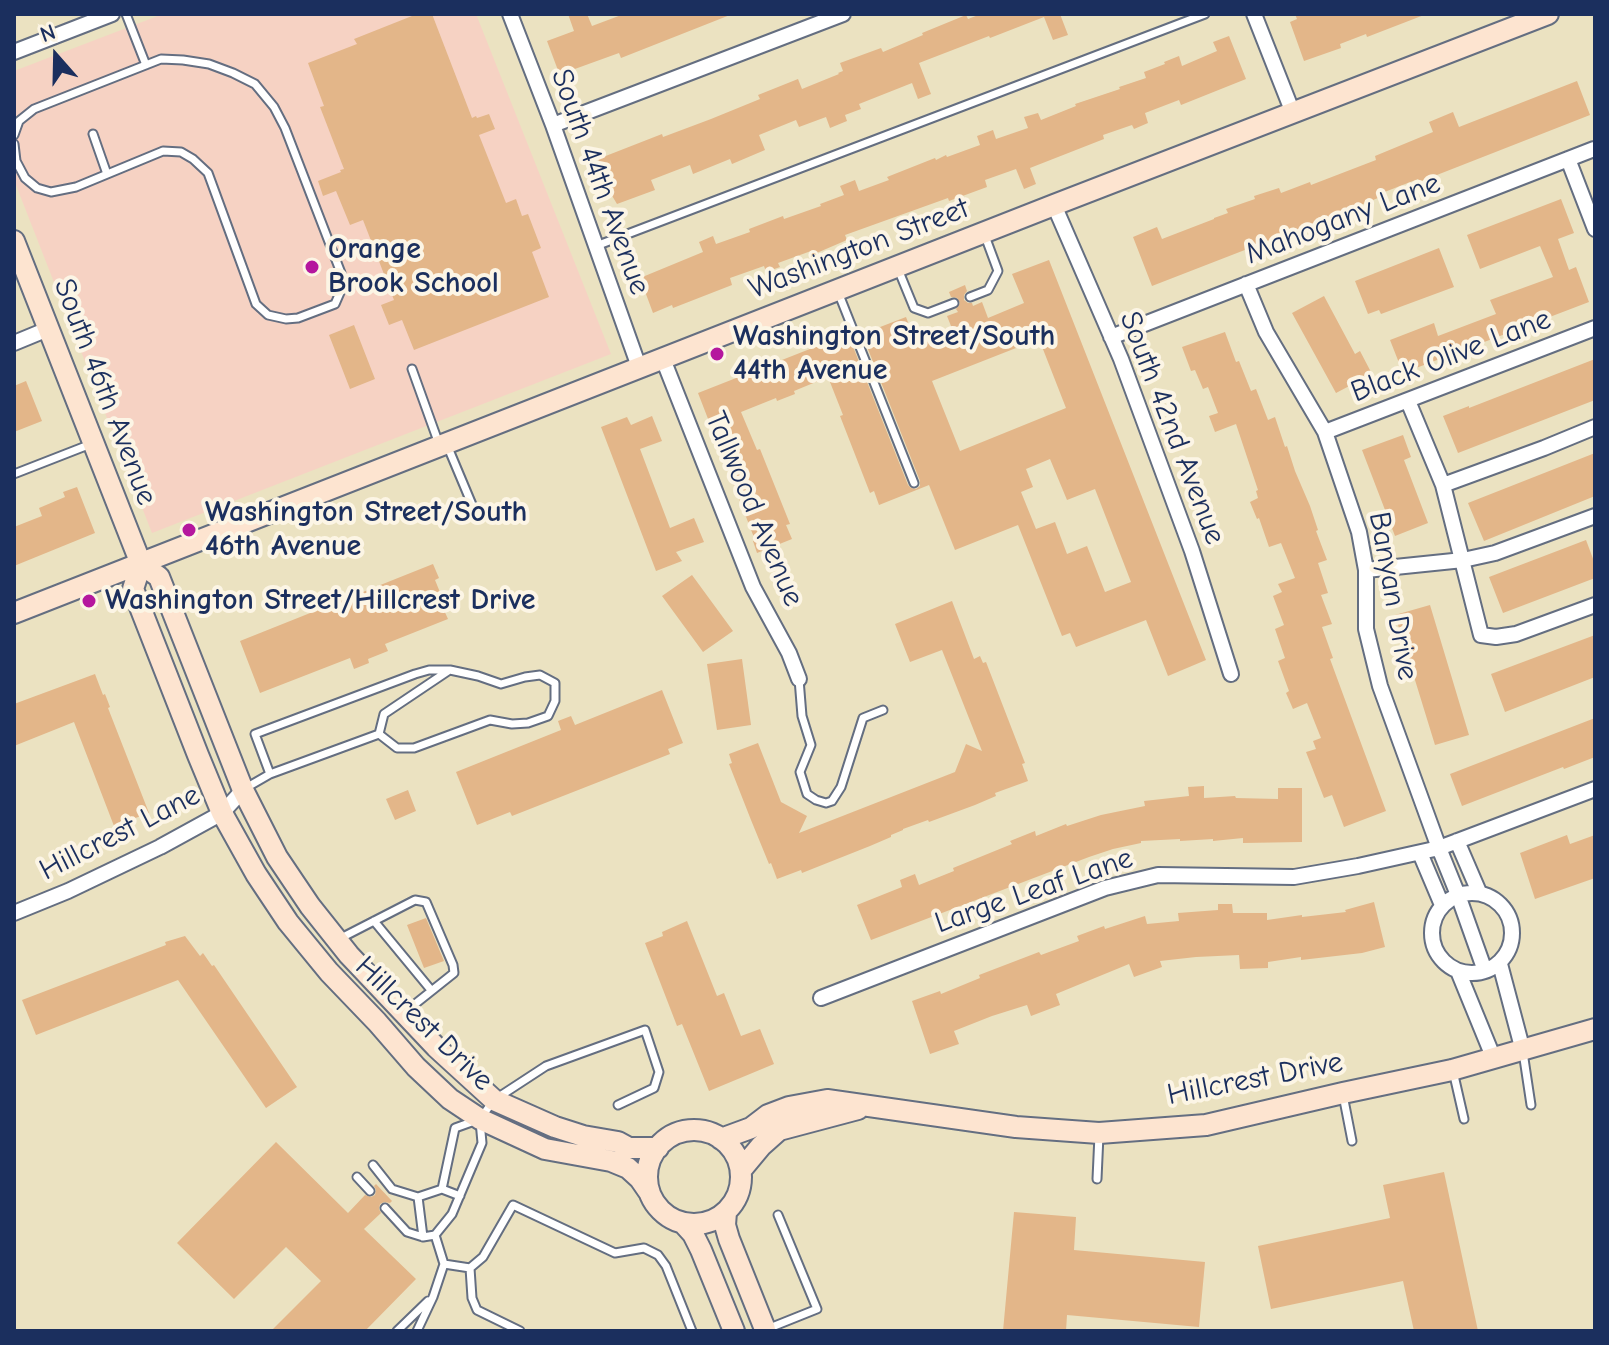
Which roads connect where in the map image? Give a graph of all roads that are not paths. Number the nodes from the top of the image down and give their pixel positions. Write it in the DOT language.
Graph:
graph roads {
  1 [pos="112,14"];
  2 [pos="126,14"];
  3 [pos="510,14"];
  4 [pos="843,14"];
  5 [pos="1205,14"];
  6 [pos="1254,14"];
  7 [pos="1548,14"];
  8 [pos="14,52"];
  9 [pos="146,65"];
  10 [pos="1293,113"];
  11 [pos="553,125"];
  12 [pos="93,134"];
  13 [pos="14,135"];
  14 [pos="14,144"];
  15 [pos="1594,149"];
  16 [pos="1568,159"];
  17 [pos="107,174"];
  18 [pos="1054,205"];
  19 [pos="1595,229"];
  20 [pos="984,233"];
  21 [pos="14,241"];
  22 [pos="596,246"];
  23 [pos="897,267"];
  24 [pos="1246,284"];
  25 [pos="837,290"];
  26 [pos="970,297"];
  27 [pos="954,303"];
  28 [pos="1595,328"];
  29 [pos="48,329"];
  30 [pos="1111,337"];
  31 [pos="14,343"];
  32 [pos="663,359"];
  33 [pos="639,367"];
  34 [pos="412,369"];
  35 [pos="1408,401"];
  36 [pos="1595,427"];
  37 [pos="1325,432"];
  38 [pos="93,443"];
  39 [pos="443,444"];
  40 [pos="14,474"];
  41 [pos="914,483"];
  42 [pos="1443,485"];
  43 [pos="473,507"];
  44 [pos="1595,516"];
  45 [pos="1463,560"];
  46 [pos="141,564"];
  47 [pos="1366,570"];
  48 [pos="1595,605"];
  49 [pos="14,613"];
  50 [pos="450,670"];
  51 [pos="1231,674"];
  52 [pos="799,679"];
  53 [pos="883,710"];
  54 [pos="379,734"];
  55 [pos="270,774"];
  56 [pos="1595,789"];
  57 [pos="243,790"];
  58 [pos="222,813"];
  59 [pos="1457,841"];
  60 [pos="1439,848"];
  61 [pos="1420,853"];
  62 [pos="1479,892"];
  63 [pos="1458,895"];
  64 [pos="1442,905"];
  65 [pos="14,913"];
  66 [pos="374,921"];
  67 [pos="337,940"];
  68 [pos="1500,964"];
  69 [pos="1458,971"];
  70 [pos="1485,971"];
  71 [pos="431,990"];
  72 [pos="821,998"];
  73 [pos="404,1013"];
  74 [pos="1595,1029"];
  75 [pos="1523,1051"];
  76 [pos="1494,1059"];
  77 [pos="1452,1070"];
  78 [pos="1343,1093"];
  79 [pos="494,1100"];
  80 [pos="618,1105"];
  81 [pos="1531,1105"];
  82 [pos="874,1106"];
  83 [pos="480,1119"];
  84 [pos="1464,1119"];
  85 [pos="1099,1133"];
  86 [pos="721,1139"];
  87 [pos="1352,1141"];
  88 [pos="658,1148"];
  89 [pos="373,1165"];
  90 [pos="741,1170"];
  91 [pos="357,1177"];
  92 [pos="1097,1179"];
  93 [pos="442,1189"];
  94 [pos="370,1191"];
  95 [pos="649,1192"];
  96 [pos="460,1196"];
  97 [pos="418,1197"];
  98 [pos="385,1208"];
  99 [pos="726,1212"];
  100 [pos="778,1215"];
  101 [pos="683,1223"];
  102 [pos="435,1235"];
  103 [pos="423,1237"];
  104 [pos="444,1264"];
  105 [pos="470,1268"];
  106 [pos="433,1297"];
  107 [pos="764,1330"];
  108 [pos="397,1331"];
  109 [pos="417,1331"];
  110 [pos="520,1331"];
  111 [pos="692,1331"];
  112 [pos="734,1331"];
  1 -- 8 [label="street"];
  2 -- 9 [label="lane"];
  3 -- 11 [label="street, South 44th Avenue"];
  4 -- 11 [label="street"];
  5 -- 22 [label="lane"];
  6 -- 10 [label="street"];
  7 -- 10 [label="street, Washington Street"];
  9 -- 13 [label="lane"];
  9 -- 17 [label="lane"];
  10 -- 18 [label="street, Washington Street"];
  11 -- 22 [label="street, South 44th Avenue"];
  12 -- 17 [label="lane"];
  14 -- 17 [label="lane"];
  15 -- 16 [label="street, Mahogany Lane"];
  16 -- 19 [label="street"];
  16 -- 24 [label="street, Mahogany Lane"];
  18 -- 20 [label="street, Washington Street"];
  18 -- 30 [label="street, South 42nd Avenue"];
  20 -- 23 [label="street, Washington Street"];
  20 -- 26 [label="lane"];
  21 -- 29 [label="street, South 46th Avenue"];
  22 -- 33 [label="street, South 44th Avenue"];
  23 -- 25 [label="street, Washington Street"];
  23 -- 27 [label="lane"];
  24 -- 30 [label="street, Mahogany Lane"];
  24 -- 37 [label="street, Banyan Drive"];
  25 -- 32 [label="street, Washington Street"];
  25 -- 41 [label="lane"];
  28 -- 35 [label="street, Black Olive Lane"];
  29 -- 31 [label="street"];
  29 -- 38 [label="street, South 46th Avenue"];
  30 -- 51 [label="street, South 42nd Avenue"];
  32 -- 33 [label="street, Washington Street"];
  32 -- 52 [label="street, Tallwood Avenue"];
  33 -- 39 [label="street, Washington Street"];
  34 -- 39 [label="lane"];
  35 -- 37 [label="street, Black Olive Lane"];
  35 -- 42 [label="street"];
  36 -- 42 [label="street"];
  37 -- 47 [label="street, Banyan Drive"];
  38 -- 40 [label="lane"];
  38 -- 46 [label="street, South 46th Avenue"];
  39 -- 43 [label="lane"];
  39 -- 46 [label="street, Washington Street"];
  42 -- 45 [label="street"];
  44 -- 45 [label="street"];
  45 -- 47 [label="street"];
  45 -- 48 [label="street"];
  46 -- 49 [label="street, Washington Street"];
  46 -- 57 [label="street, South 46th Avenue"];
  46 -- 58 [label="street, South 46th Avenue"];
  47 -- 60 [label="street, Banyan Drive"];
  50 -- 54 [label="lane"];
  50 -- 54 [label="lane"];
  50 -- 55 [label="lane"];
  52 -- 53 [label="lane"];
  54 -- 55 [label="lane"];
  55 -- 57 [label="lane"];
  56 -- 59 [label="street, Large Leaf Lane"];
  57 -- 58 [label="street, Hillcrest Lane"];
  57 -- 67 [label="street, Hillcrest Drive"];
  58 -- 65 [label="street, Hillcrest Lane"];
  58 -- 83 [label="street, Hillcrest Drive"];
  59 -- 60 [label="street, Large Leaf Lane"];
  59 -- 62 [label="street"];
  60 -- 61 [label="street, Large Leaf Lane"];
  60 -- 63 [label="street, Banyan Drive"];
  61 -- 64 [label="street"];
  61 -- 72 [label="street, Large Leaf Lane"];
  62 -- 63 [label="street"];
  62 -- 68 [label="street"];
  63 -- 64 [label="street"];
  63 -- 70 [label="street, Banyan Drive"];
  64 -- 69 [label="street"];
  66 -- 67 [label="lane"];
  66 -- 71 [label="lane"];
  66 -- 71 [label="lane"];
  67 -- 73 [label="street, Hillcrest Drive"];
  68 -- 70 [label="street"];
  68 -- 75 [label="street"];
  69 -- 70 [label="street"];
  69 -- 76 [label="street"];
  71 -- 73 [label="lane"];
  73 -- 79 [label="street, Hillcrest Drive"];
  74 -- 75 [label="street, Hillcrest Drive"];
  75 -- 76 [label="street, Hillcrest Drive"];
  75 -- 81 [label="lane"];
  76 -- 77 [label="street, Hillcrest Drive"];
  77 -- 78 [label="street, Hillcrest Drive"];
  77 -- 84 [label="lane"];
  78 -- 85 [label="street, Hillcrest Drive"];
  78 -- 87 [label="lane"];
  79 -- 80 [label="lane"];
  79 -- 83 [label="lane"];
  79 -- 88 [label="street, Hillcrest Drive"];
  82 -- 85 [label="street, Hillcrest Drive"];
  82 -- 86 [label="street, Hillcrest Drive"];
  82 -- 90 [label="street, Hillcrest Drive"];
  83 -- 93 [label="lane"];
  83 -- 95 [label="street, Hillcrest Drive"];
  83 -- 96 [label="lane"];
  85 -- 92 [label="lane"];
  86 -- 88 [label="street"];
  86 -- 90 [label="street"];
  88 -- 95 [label="street"];
  89 -- 97 [label="lane"];
  90 -- 99 [label="street, Hillcrest Drive"];
  91 -- 94 [label="lane"];
  93 -- 96 [label="lane"];
  93 -- 97 [label="lane"];
  95 -- 101 [label="street, Hillcrest Drive"];
  96 -- 102 [label="lane"];
  97 -- 103 [label="lane"];
  98 -- 103 [label="lane"];
  99 -- 101 [label="street"];
  99 -- 107 [label="street"];
  100 -- 107 [label="lane"];
  101 -- 112 [label="street, Hillcrest Drive"];
  102 -- 103 [label="lane"];
  102 -- 104 [label="lane"];
  104 -- 105 [label="lane"];
  104 -- 106 [label="lane"];
  105 -- 110 [label="lane"];
  105 -- 111 [label="lane"];
  106 -- 108 [label="lane"];
  106 -- 109 [label="lane"];
}
